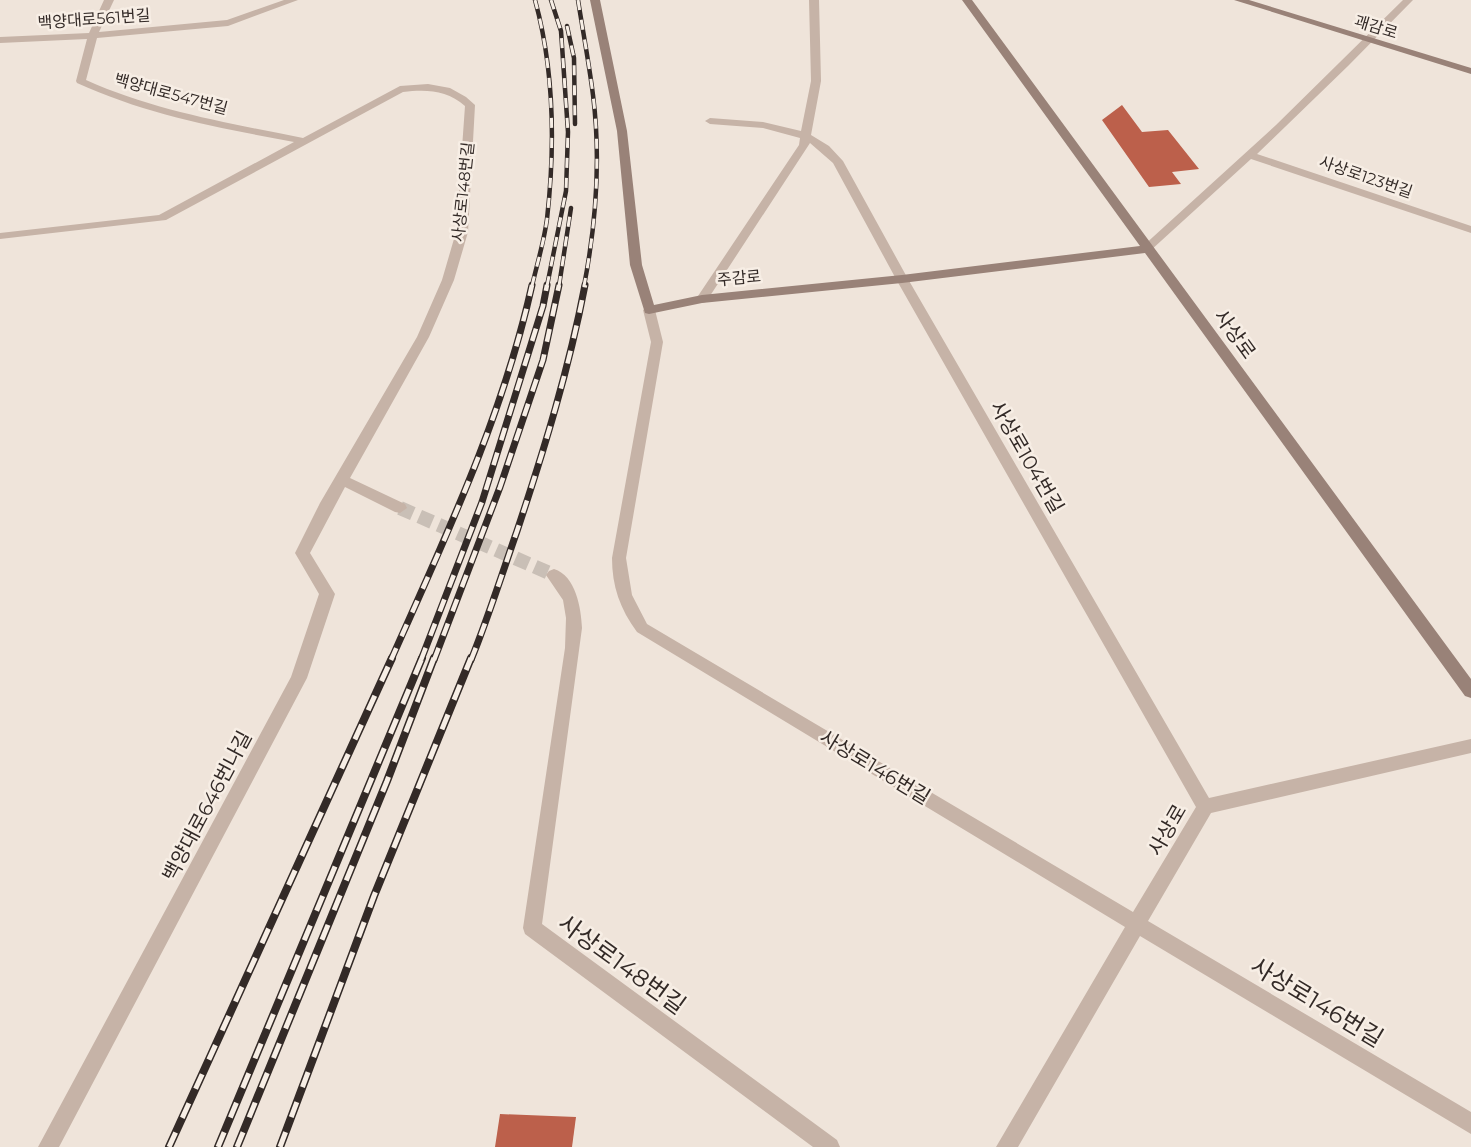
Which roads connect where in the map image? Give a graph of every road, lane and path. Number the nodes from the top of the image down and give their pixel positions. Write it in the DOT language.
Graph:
graph roads {
  1 [pos="109,0"];
  2 [pos="293,0"];
  3 [pos="595,0"];
  4 [pos="814,0"];
  5 [pos="967,0"];
  6 [pos="1239,0"];
  7 [pos="1408,0"];
  8 [pos="93,36"];
  9 [pos="0,40"];
  10 [pos="1370,40"];
  11 [pos="1471,71"];
  12 [pos="710,121"];
  13 [pos="806,136"];
  14 [pos="304,141"];
  15 [pos="1250,155"];
  16 [pos="1471,230"];
  17 [pos="0,236"];
  18 [pos="1146,249"];
  19 [pos="902,279"];
  20 [pos="702,298"];
  21 [pos="649,310"];
  22 [pos="342,480"];
  23 [pos="400,508"];
  24 [pos="554,575"];
  25 [pos="1471,691"];
  26 [pos="1471,746"];
  27 [pos="1204,807"];
  28 [pos="1138,924"];
  29 [pos="1471,1124"];
  30 [pos="48,1147"];
  31 [pos="830,1147"];
  32 [pos="1006,1147"];
  1 -- 8 [label="street, 백양대로547번길"];
  2 -- 8 [label="street, 백양대로561번길"];
  3 -- 21 [label="main road"];
  4 -- 13 [label="street"];
  5 -- 18 [label="main road, 사상로"];
  6 -- 10 [label="main road, 괘감로"];
  7 -- 10 [label="street"];
  8 -- 9 [label="street, 백양대로561번길"];
  8 -- 14 [label="street, 백양대로547번길"];
  10 -- 11 [label="main road, 괘감로"];
  10 -- 15 [label="street"];
  12 -- 13 [label="street, 사상로104번길"];
  13 -- 19 [label="street, 사상로104번길"];
  13 -- 20 [label="street"];
  14 -- 17 [label="street"];
  14 -- 22 [label="street, 사상로148번길"];
  15 -- 16 [label="street, 사상로123번길"];
  15 -- 18 [label="street"];
  18 -- 19 [label="main road, 주감로"];
  18 -- 25 [label="main road, 사상로"];
  19 -- 20 [label="main road, 주감로"];
  19 -- 27 [label="street, 사상로104번길"];
  20 -- 21 [label="main road, 주감로"];
  21 -- 28 [label="street, 사상로146번길"];
  22 -- 23 [label="street"];
  22 -- 30 [label="street, 백양대로646번나길"];
  24 -- 31 [label="street, 사상로148번길"];
  26 -- 27 [label="street, 사상로"];
  27 -- 28 [label="street, 사상로"];
  28 -- 29 [label="street, 사상로146번길"];
  28 -- 32 [label="street"];
}
